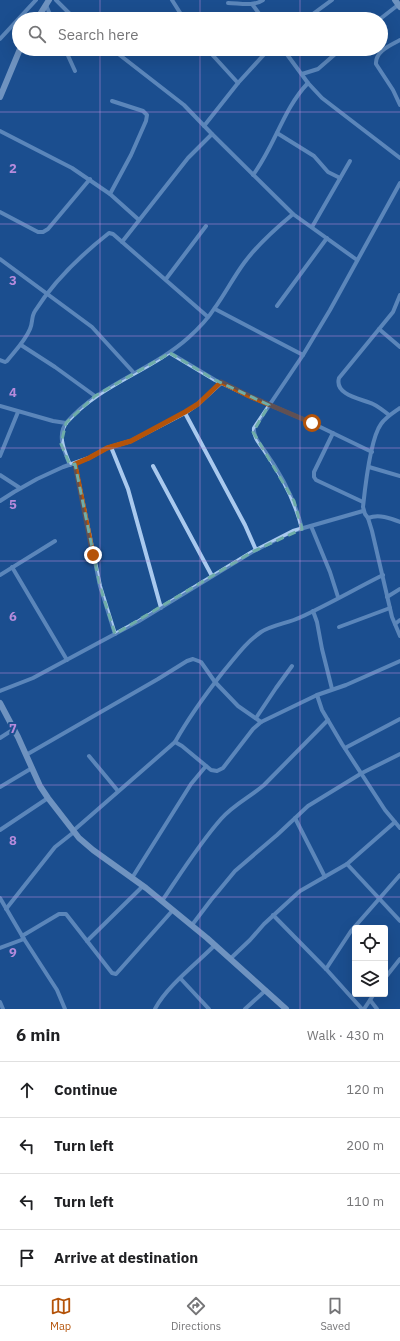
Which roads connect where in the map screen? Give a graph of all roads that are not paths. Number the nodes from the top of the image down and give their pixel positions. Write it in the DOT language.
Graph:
graph roads {
  1 [pos="36,0"];
  2 [pos="56,0"];
  3 [pos="172,0"];
  4 [pos="263,0"];
  5 [pos="332,0"];
  6 [pos="47,3"];
  7 [pos="228,3"];
  8 [pos="252,4"];
  9 [pos="398,4"];
  10 [pos="25,12"];
  11 [pos="41,12"];
  12 [pos="68,12"];
  13 [pos="179,12"];
  14 [pos="257,12"];
  15 [pos="316,12"];
  16 [pos="388,12"];
  17 [pos="12,25"];
  18 [pos="0,38"];
  19 [pos="400,40"];
  20 [pos="388,48"];
  21 [pos="17,56"];
  22 [pos="68,56"];
  23 [pos="121,56"];
  24 [pos="213,56"];
  25 [pos="262,56"];
  26 [pos="288,56"];
  27 [pos="333,56"];
  28 [pos="377,56"];
  29 [pos="76,71"];
  30 [pos="302,74"];
  31 [pos="238,83"];
  32 [pos="308,83"];
  33 [pos="0,97"];
  34 [pos="112,100"];
  35 [pos="400,105"];
  36 [pos="204,126"];
  37 [pos="0,131"];
  38 [pos="277,133"];
  39 [pos="212,134"];
  40 [pos="400,158"];
  41 [pos="350,161"];
  42 [pos="253,175"];
  43 [pos="340,178"];
  44 [pos="90,179"];
  45 [pos="400,183"];
  46 [pos="110,194"];
  47 [pos="0,212"];
  48 [pos="293,214"];
  49 [pos="139,220"];
  50 [pos="206,226"];
  51 [pos="312,227"];
  52 [pos="327,238"];
  53 [pos="122,242"];
  54 [pos="0,259"];
  55 [pos="357,260"];
  56 [pos="166,279"];
  57 [pos="47,294"];
  58 [pos="400,295"];
  59 [pos="277,306"];
  60 [pos="215,309"];
  61 [pos="208,317"];
  62 [pos="379,329"];
  63 [pos="21,345"];
  64 [pos="400,347"];
  65 [pos="170,353"];
  66 [pos="303,355"];
  67 [pos="0,360"];
  68 [pos="134,373"];
  69 [pos="221,382"];
  70 [pos="95,396"];
  71 [pos="269,405"];
  72 [pos="0,406"];
  73 [pos="400,408"];
  74 [pos="18,412"];
  75 [pos="185,412"];
  76 [pos="389,415"];
  77 [pos="66,423"];
  78 [pos="333,433"];
  79 [pos="111,447"];
  80 [pos="372,452"];
  81 [pos="0,456"];
  82 [pos="72,464"];
  83 [pos="153,466"];
  84 [pos="369,467"];
  85 [pos="0,475"];
  86 [pos="400,476"];
  87 [pos="20,488"];
  88 [pos="0,501"];
  89 [pos="363,502"];
  90 [pos="363,511"];
  91 [pos="368,518"];
  92 [pos="400,522"];
  93 [pos="311,526"];
  94 [pos="302,529"];
  95 [pos="55,541"];
  96 [pos="256,550"];
  97 [pos="12,567"];
  98 [pos="0,575"];
  99 [pos="383,575"];
  100 [pos="212,576"];
  101 [pos="400,589"];
  102 [pos="338,597"];
  103 [pos="387,597"];
  104 [pos="161,608"];
  105 [pos="390,608"];
  106 [pos="313,611"];
  107 [pos="400,620"];
  108 [pos="395,624"];
  109 [pos="339,627"];
  110 [pos="115,634"];
  111 [pos="400,636"];
  112 [pos="67,660"];
  113 [pos="400,662"];
  114 [pos="292,666"];
  115 [pos="215,682"];
  116 [pos="332,689"];
  117 [pos="0,691"];
  118 [pos="317,695"];
  119 [pos="0,703"];
  120 [pos="256,718"];
  121 [pos="400,719"];
  122 [pos="328,720"];
  123 [pos="261,722"];
  124 [pos="14,729"];
  125 [pos="0,738"];
  126 [pos="175,742"];
  127 [pos="345,748"];
  128 [pos="26,754"];
  129 [pos="400,754"];
  130 [pos="89,756"];
  131 [pos="206,766"];
  132 [pos="32,768"];
  133 [pos="362,773"];
  134 [pos="0,787"];
  135 [pos="118,791"];
  136 [pos="48,798"];
  137 [pos="295,818"];
  138 [pos="395,822"];
  139 [pos="400,828"];
  140 [pos="0,830"];
  141 [pos="74,831"];
  142 [pos="347,864"];
  143 [pos="400,875"];
  144 [pos="325,877"];
  145 [pos="132,878"];
  146 [pos="143,886"];
  147 [pos="0,898"];
  148 [pos="378,899"];
  149 [pos="162,901"];
  150 [pos="6,909"];
  151 [pos="173,910"];
  152 [pos="273,916"];
  153 [pos="400,921"];
  154 [pos="192,925"];
  155 [pos="23,937"];
  156 [pos="87,941"];
  157 [pos="215,945"];
  158 [pos="0,948"];
  159 [pos="230,959"];
  160 [pos="400,959"];
  161 [pos="326,969"];
  162 [pos="388,974"];
  163 [pos="181,979"];
  164 [pos="266,990"];
  165 [pos="372,997"];
  166 [pos="370,1000"];
  167 [pos="0,1002"];
  168 [pos="3,1009"];
  169 [pos="66,1009"];
  170 [pos="155,1009"];
  171 [pos="209,1009"];
  172 [pos="245,1009"];
  173 [pos="286,1009"];
  174 [pos="363,1009"];
  175 [pos="377,1009"];
  1 -- 10 [label="street"];
  2 -- 12 [label="street"];
  3 -- 13 [label="street"];
  4 -- 8 [label="street"];
  5 -- 15 [label="street"];
  6 -- 11 [label="street"];
  7 -- 8 [label="street"];
  8 -- 14 [label="street"];
  9 -- 16 [label="street"];
  17 -- 18 [label="street"];
  19 -- 20 [label="street"];
  21 -- 33 [label="street"];
  22 -- 29 [label="street"];
  23 -- 36 [label="street"];
  24 -- 31 [label="street"];
  25 -- 31 [label="street"];
  26 -- 30 [label="street"];
  27 -- 30 [label="street"];
  28 -- 35 [label="street"];
  30 -- 32 [label="street"];
  31 -- 36 [label="street"];
  32 -- 38 [label="street"];
  32 -- 40 [label="street"];
  34 -- 46 [label="street"];
  36 -- 39 [label="street"];
  37 -- 44 [label="street"];
  38 -- 42 [label="street"];
  38 -- 43 [label="street"];
  39 -- 42 [label="street"];
  39 -- 49 [label="street"];
  41 -- 43 [label="street"];
  42 -- 48 [label="street"];
  43 -- 51 [label="street"];
  44 -- 46 [label="street"];
  44 -- 47 [label="street"];
  45 -- 55 [label="street"];
  46 -- 49 [label="street"];
  48 -- 51 [label="street"];
  48 -- 60 [label="street"];
  49 -- 53 [label="street"];
  50 -- 56 [label="street"];
  51 -- 52 [label="street"];
  52 -- 55 [label="street"];
  52 -- 59 [label="street"];
  53 -- 56 [label="street"];
  53 -- 57 [label="street"];
  54 -- 57 [label="street"];
  55 -- 66 [label="street"];
  56 -- 61 [label="street"];
  57 -- 63 [label="street"];
  57 -- 68 [label="street"];
  58 -- 62 [label="street"];
  60 -- 61 [label="street"];
  60 -- 66 [label="street"];
  61 -- 65 [label="street"];
  62 -- 64 [label="street"];
  62 -- 76 [label="street"];
  63 -- 67 [label="street"];
  63 -- 70 [label="street"];
  65 -- 68 [label="street"];
  65 -- 69 [label="street"];
  66 -- 71 [label="street"];
  68 -- 70 [label="street"];
  69 -- 71 [label="street"];
  69 -- 75 [label="street"];
  70 -- 77 [label="street"];
  71 -- 78 [label="street"];
  71 -- 94 [label="street"];
  72 -- 74 [label="street"];
  73 -- 76 [label="street"];
  74 -- 77 [label="street"];
  74 -- 81 [label="street"];
  75 -- 79 [label="street"];
  75 -- 96 [label="street"];
  76 -- 80 [label="street"];
  77 -- 82 [label="street"];
  78 -- 80 [label="street"];
  78 -- 89 [label="street"];
  79 -- 82 [label="street"];
  79 -- 104 [label="street"];
  80 -- 84 [label="street"];
  82 -- 87 [label="street"];
  82 -- 110 [label="street"];
  83 -- 100 [label="street"];
  84 -- 86 [label="street"];
  84 -- 89 [label="street"];
  85 -- 87 [label="street"];
  87 -- 88 [label="street"];
  89 -- 90 [label="street"];
  90 -- 91 [label="street"];
  90 -- 93 [label="street"];
  91 -- 92 [label="street"];
  91 -- 99 [label="street"];
  93 -- 94 [label="street"];
  93 -- 102 [label="street"];
  94 -- 96 [label="street"];
  95 -- 97 [label="street"];
  96 -- 100 [label="street"];
  97 -- 98 [label="street"];
  97 -- 112 [label="street"];
  99 -- 102 [label="street"];
  99 -- 103 [label="street"];
  100 -- 104 [label="street"];
  101 -- 103 [label="street"];
  102 -- 106 [label="street"];
  103 -- 105 [label="street"];
  104 -- 110 [label="street"];
  105 -- 108 [label="street"];
  105 -- 109 [label="street"];
  106 -- 115 [label="street"];
  106 -- 116 [label="street"];
  107 -- 108 [label="street"];
  108 -- 111 [label="street"];
  110 -- 112 [label="street"];
  112 -- 117 [label="street"];
  113 -- 116 [label="street"];
  114 -- 120 [label="street"];
  115 -- 120 [label="street"];
  115 -- 126 [label="street"];
  115 -- 128 [label="street"];
  116 -- 118 [label="street"];
  118 -- 122 [label="street"];
  118 -- 123 [label="street"];
  119 -- 124 [label="street"];
  120 -- 123 [label="street"];
  121 -- 127 [label="street"];
  122 -- 127 [label="street"];
  122 -- 149 [label="street"];
  123 -- 131 [label="street"];
  124 -- 125 [label="street"];
  124 -- 128 [label="street"];
  126 -- 131 [label="street"];
  126 -- 135 [label="street"];
  127 -- 133 [label="street"];
  128 -- 132 [label="street"];
  129 -- 133 [label="street"];
  130 -- 135 [label="street"];
  131 -- 145 [label="street"];
  132 -- 134 [label="street"];
  132 -- 136 [label="street"];
  133 -- 137 [label="street"];
  133 -- 138 [label="street"];
  135 -- 141 [label="street"];
  136 -- 140 [label="street"];
  136 -- 141 [label="street"];
  137 -- 144 [label="street"];
  137 -- 154 [label="street"];
  138 -- 139 [label="street"];
  138 -- 142 [label="street"];
  141 -- 145 [label="street"];
  141 -- 150 [label="street"];
  142 -- 144 [label="street"];
  142 -- 148 [label="street"];
  143 -- 148 [label="street"];
  144 -- 152 [label="street"];
  145 -- 146 [label="street"];
  146 -- 149 [label="street"];
  146 -- 156 [label="street"];
  147 -- 150 [label="street"];
  148 -- 153 [label="street"];
  148 -- 161 [label="street"];
  149 -- 151 [label="street"];
  150 -- 155 [label="street"];
  151 -- 154 [label="street"];
  151 -- 156 [label="street"];
  152 -- 159 [label="street"];
  152 -- 161 [label="street"];
  154 -- 157 [label="street"];
  155 -- 156 [label="street"];
  155 -- 158 [label="street"];
  155 -- 169 [label="street"];
  157 -- 159 [label="street"];
  157 -- 163 [label="street"];
  159 -- 164 [label="street"];
  160 -- 162 [label="street"];
  161 -- 174 [label="street"];
  163 -- 170 [label="street"];
  163 -- 171 [label="street"];
  164 -- 172 [label="street"];
  164 -- 173 [label="street"];
  165 -- 166 [label="street"];
  166 -- 174 [label="street"];
  166 -- 175 [label="street"];
  167 -- 168 [label="street"];
}
